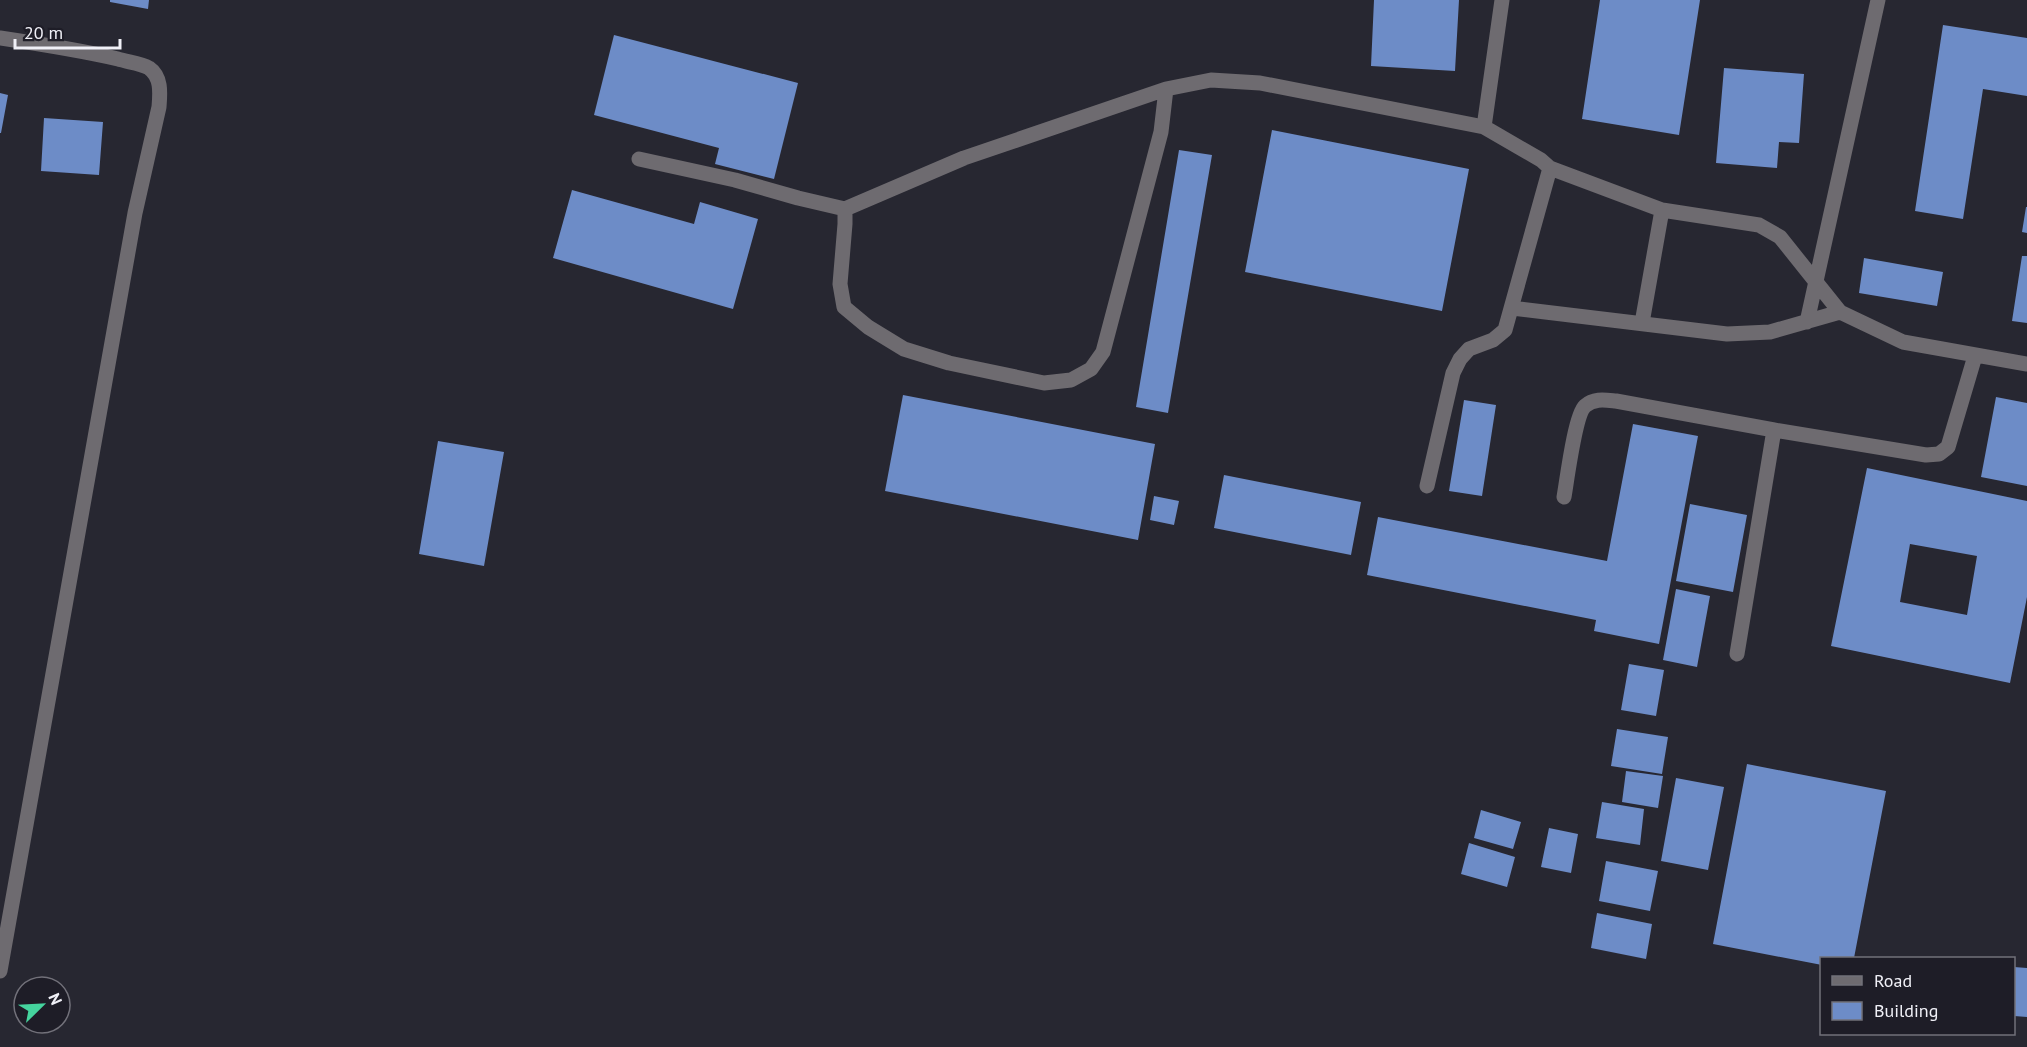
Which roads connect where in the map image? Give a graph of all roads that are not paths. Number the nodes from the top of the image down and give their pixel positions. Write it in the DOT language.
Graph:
graph roads {
  1 [pos="1502,0"];
  2 [pos="1878,0"];
  3 [pos="0,38"];
  4 [pos="1166,89"];
  5 [pos="1484,127"];
  6 [pos="639,159"];
  7 [pos="1550,168"];
  8 [pos="845,209"];
  9 [pos="1662,210"];
  10 [pos="1816,282"];
  11 [pos="1512,308"];
  12 [pos="1840,312"];
  13 [pos="1807,322"];
  14 [pos="1642,323"];
  15 [pos="1974,356"];
  16 [pos="2027,364"];
  17 [pos="1774,430"];
  18 [pos="1427,486"];
  19 [pos="1564,496"];
  20 [pos="1737,654"];
  21 [pos="0,971"];
  1 -- 5 [label="street"];
  2 -- 10 [label="street"];
  3 -- 21 [label="street"];
  4 -- 5 [label="street"];
  4 -- 8 [label="street"];
  4 -- 8 [label="street"];
  5 -- 7 [label="street"];
  6 -- 8 [label="street"];
  7 -- 9 [label="street"];
  7 -- 11 [label="street"];
  9 -- 10 [label="street"];
  9 -- 14 [label="street"];
  10 -- 12 [label="street"];
  10 -- 13 [label="street"];
  11 -- 14 [label="street"];
  11 -- 18 [label="street"];
  12 -- 13 [label="street"];
  12 -- 15 [label="street"];
  13 -- 14 [label="street"];
  15 -- 16 [label="street"];
  15 -- 17 [label="street"];
  17 -- 19 [label="street"];
  17 -- 20 [label="street"];
}
